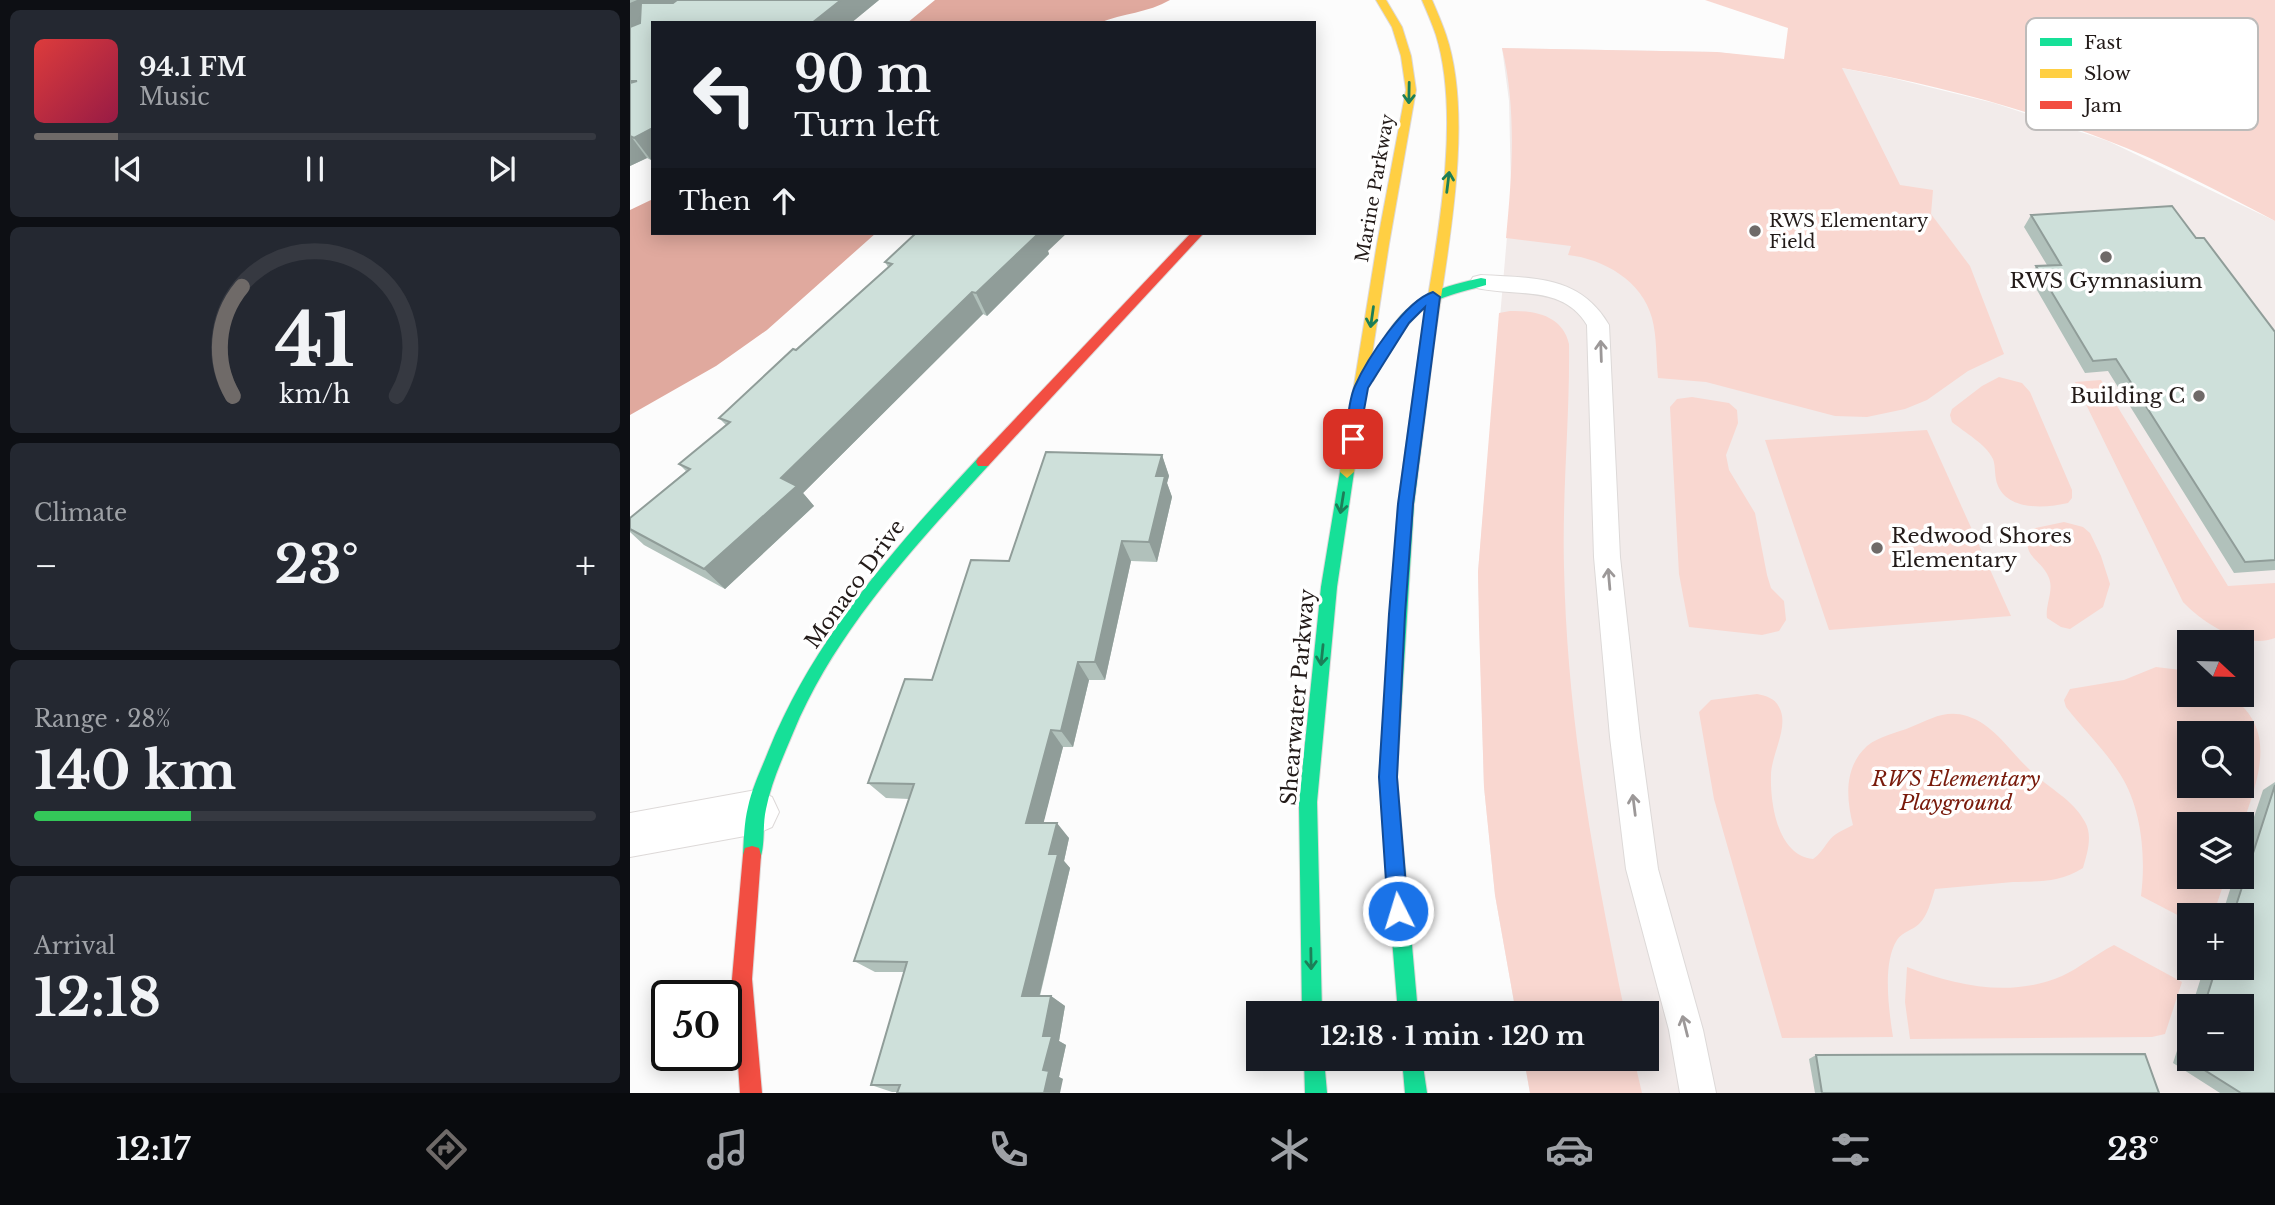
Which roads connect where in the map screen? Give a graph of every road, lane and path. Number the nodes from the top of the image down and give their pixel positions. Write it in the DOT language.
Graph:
graph roads {
  1 [pos="1381,0"];
  2 [pos="1427,0"];
  3 [pos="1196,235"];
  4 [pos="1440,250"];
  5 [pos="1465,274"];
  6 [pos="1433,297"];
  7 [pos="1361,388"];
  8 [pos="756,812"];
  9 [pos="630,835"];
  10 [pos="1312,1001"];
  11 [pos="1407,1001"];
  12 [pos="1314,1071"];
  13 [pos="1413,1071"];
  14 [pos="751,1093"];
  15 [pos="1315,1093"];
  16 [pos="1416,1093"];
  17 [pos="1698,1093"];
  1 -- 7 [label="main road, Marine Parkway, one-way"];
  4 -- 2 [label="main road, one-way"];
  3 -- 8 [label="main road, Monaco Drive"];
  4 -- 5 [label="main road"];
  4 -- 6 [label="main road"];
  5 -- 6 [label="main road"];
  17 -- 5 [label="lane, one-way"];
  6 -- 7 [label="main road"];
  6 -- 11 [label="main road"];
  7 -- 10 [label="main road, Shearwater Parkway, one-way"];
  8 -- 9 [label="street"];
  8 -- 14 [label="main road, Monaco Drive"];
  12 -- 15 [label="main road"];
  13 -- 16 [label="main road"];
}
